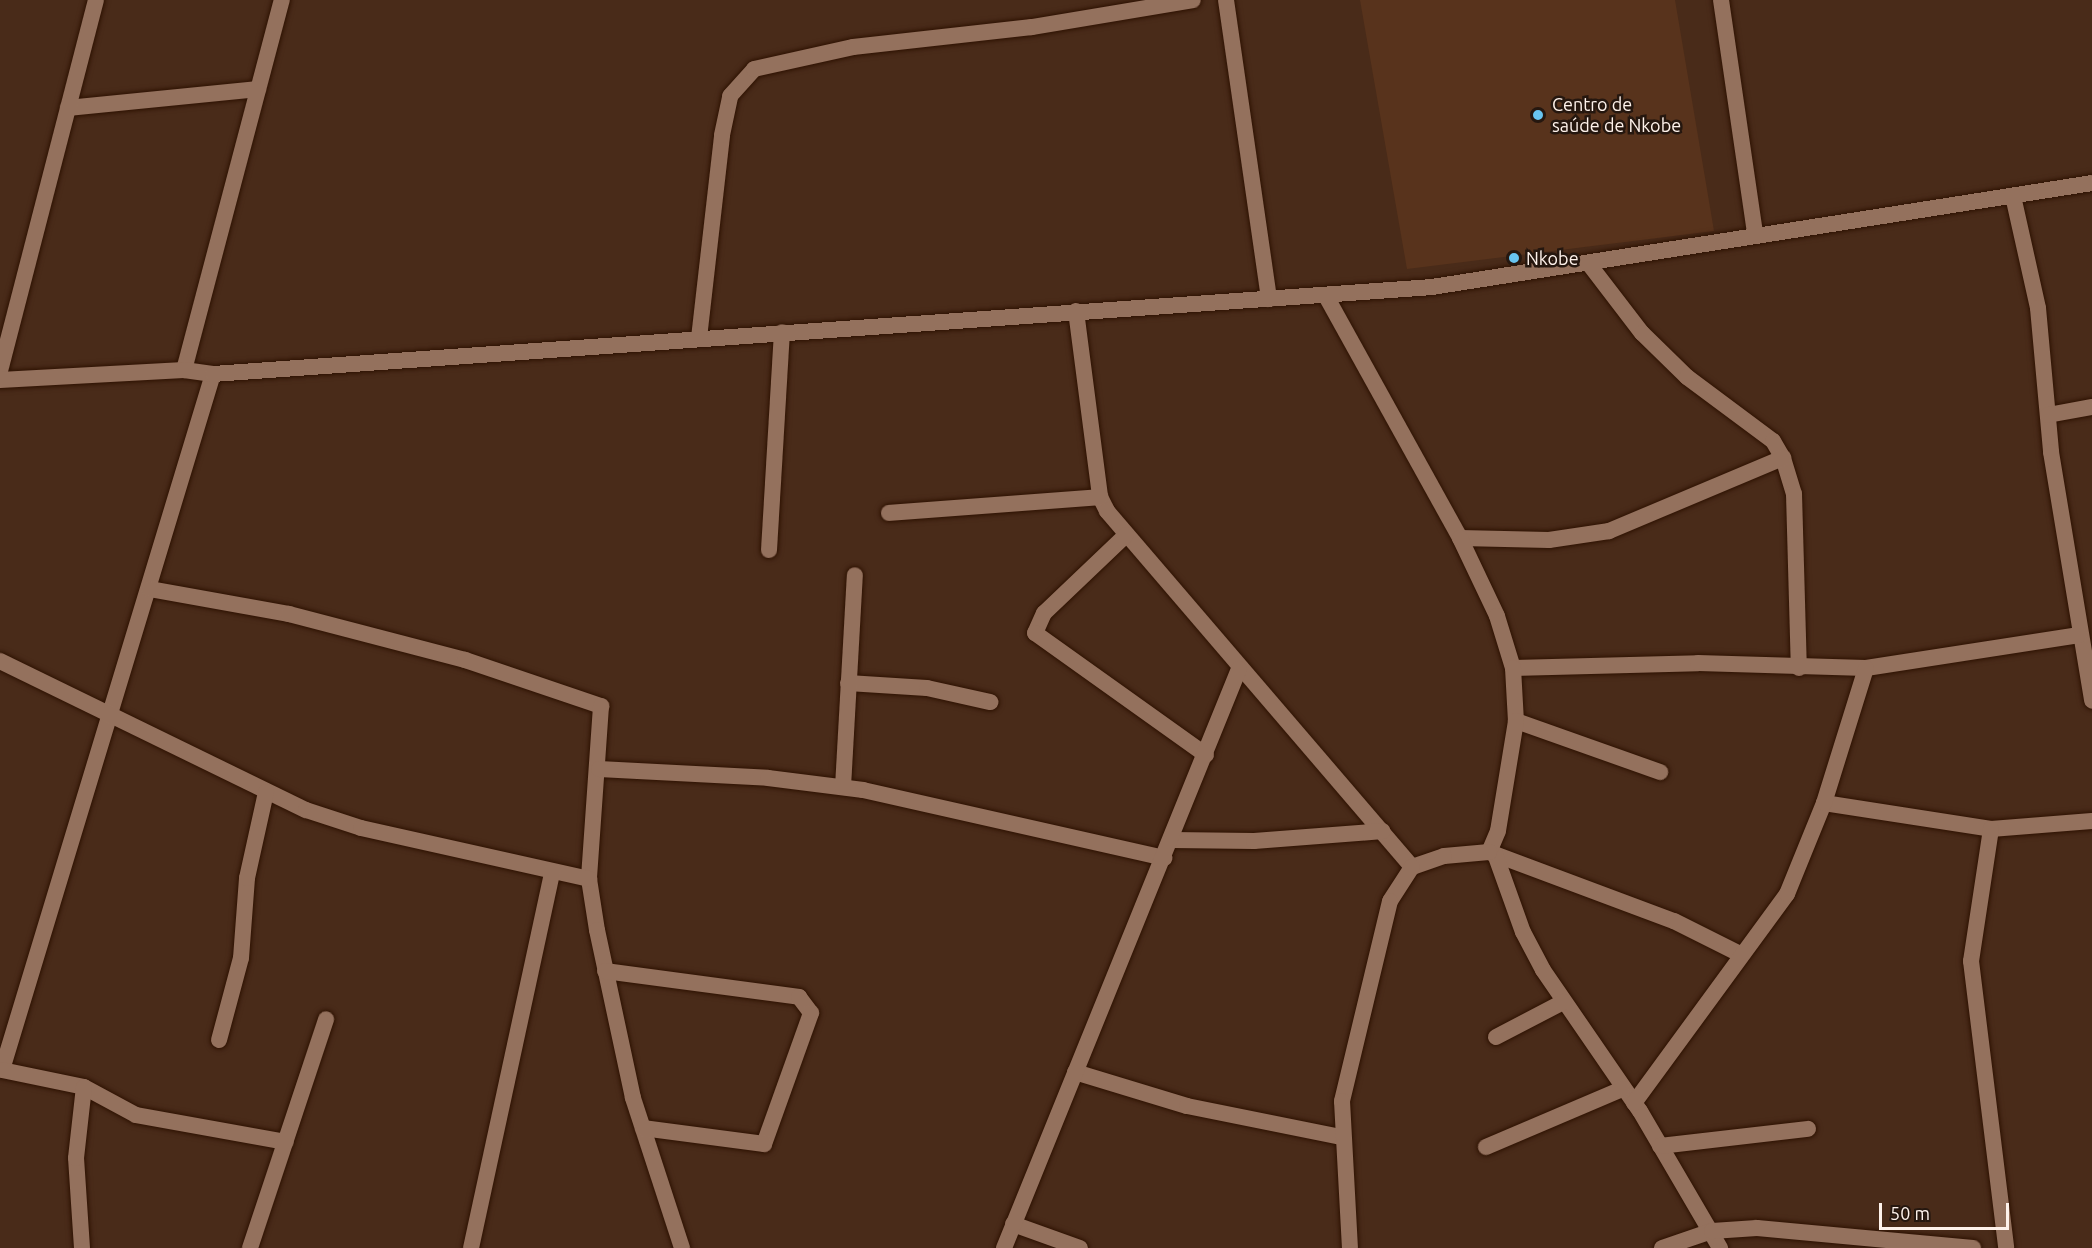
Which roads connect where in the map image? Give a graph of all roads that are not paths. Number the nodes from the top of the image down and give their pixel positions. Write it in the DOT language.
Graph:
graph roads {
  1 [pos="96,0"];
  2 [pos="282,0"];
  3 [pos="1193,0"];
  4 [pos="1226,0"];
  5 [pos="1721,0"];
  6 [pos="258,89"];
  7 [pos="68,108"];
  8 [pos="2092,183"];
  9 [pos="2013,196"];
  10 [pos="1755,234"];
  11 [pos="1589,264"];
  12 [pos="1326,296"];
  13 [pos="1269,300"];
  14 [pos="1076,311"];
  15 [pos="782,332"];
  16 [pos="699,338"];
  17 [pos="184,370"];
  18 [pos="0,371"];
  19 [pos="213,374"];
  20 [pos="0,380"];
  21 [pos="2092,407"];
  22 [pos="2048,415"];
  23 [pos="1783,458"];
  24 [pos="1100,497"];
  25 [pos="889,513"];
  26 [pos="1126,535"];
  27 [pos="1460,538"];
  28 [pos="769,550"];
  29 [pos="855,575"];
  30 [pos="150,589"];
  31 [pos="2079,635"];
  32 [pos="0,661"];
  33 [pos="1513,668"];
  34 [pos="1799,668"];
  35 [pos="1866,668"];
  36 [pos="1239,669"];
  37 [pos="848,683"];
  38 [pos="2092,701"];
  39 [pos="990,702"];
  40 [pos="111,717"];
  41 [pos="1516,721"];
  42 [pos="1206,755"];
  43 [pos="599,769"];
  44 [pos="1660,772"];
  45 [pos="843,787"];
  46 [pos="266,792"];
  47 [pos="1824,803"];
  48 [pos="2092,821"];
  49 [pos="1991,829"];
  50 [pos="1383,831"];
  51 [pos="1172,840"];
  52 [pos="1492,853"];
  53 [pos="1164,858"];
  54 [pos="1412,867"];
  55 [pos="552,872"];
  56 [pos="589,879"];
  57 [pos="1738,953"];
  58 [pos="605,972"];
  59 [pos="1563,1002"];
  60 [pos="326,1018"];
  61 [pos="1496,1037"];
  62 [pos="219,1040"];
  63 [pos="1075,1072"];
  64 [pos="84,1087"];
  65 [pos="1622,1089"];
  66 [pos="1634,1103"];
  67 [pos="644,1128"];
  68 [pos="1808,1129"];
  69 [pos="1341,1137"];
  70 [pos="286,1143"];
  71 [pos="1660,1146"];
  72 [pos="1486,1147"];
  73 [pos="1013,1224"];
  74 [pos="1712,1232"];
  75 [pos="82,1248"];
  76 [pos="250,1248"];
  77 [pos="471,1248"];
  78 [pos="682,1248"];
  79 [pos="1004,1248"];
  80 [pos="1080,1248"];
  81 [pos="1350,1248"];
  82 [pos="1662,1248"];
  83 [pos="1720,1248"];
  84 [pos="1973,1248"];
  85 [pos="2006,1248"];
  1 -- 7 [label="street"];
  2 -- 6 [label="street"];
  3 -- 16 [label="street"];
  4 -- 13 [label="street"];
  5 -- 10 [label="street"];
  6 -- 7 [label="street"];
  6 -- 17 [label="street"];
  7 -- 18 [label="street"];
  8 -- 9 [label="street"];
  9 -- 10 [label="street"];
  9 -- 22 [label="street"];
  10 -- 11 [label="street"];
  11 -- 12 [label="street"];
  11 -- 23 [label="street"];
  12 -- 13 [label="street"];
  12 -- 27 [label="street"];
  13 -- 14 [label="street"];
  14 -- 15 [label="street"];
  14 -- 24 [label="street"];
  15 -- 16 [label="street"];
  15 -- 28 [label="street"];
  16 -- 19 [label="street"];
  17 -- 19 [label="street"];
  17 -- 20 [label="street"];
  19 -- 30 [label="street"];
  21 -- 22 [label="street"];
  22 -- 31 [label="street"];
  23 -- 27 [label="street"];
  23 -- 34 [label="street"];
  24 -- 25 [label="street"];
  24 -- 26 [label="street"];
  26 -- 36 [label="street"];
  26 -- 42 [label="street"];
  27 -- 33 [label="street"];
  29 -- 37 [label="street"];
  30 -- 40 [label="street"];
  30 -- 43 [label="street"];
  31 -- 35 [label="street"];
  31 -- 38 [label="street"];
  32 -- 40 [label="street"];
  33 -- 34 [label="street"];
  33 -- 41 [label="street"];
  34 -- 35 [label="street"];
  35 -- 47 [label="street"];
  36 -- 42 [label="street"];
  36 -- 50 [label="street"];
  37 -- 39 [label="street"];
  37 -- 45 [label="street"];
  40 -- 46 [label="street"];
  40 -- 64 [label="street"];
  41 -- 44 [label="street"];
  41 -- 52 [label="street"];
  42 -- 51 [label="street"];
  43 -- 45 [label="street"];
  43 -- 56 [label="street"];
  45 -- 53 [label="street"];
  46 -- 55 [label="street"];
  46 -- 62 [label="street"];
  47 -- 49 [label="street"];
  47 -- 57 [label="street"];
  48 -- 49 [label="street"];
  49 -- 85 [label="street"];
  50 -- 51 [label="street"];
  50 -- 54 [label="street"];
  51 -- 53 [label="street"];
  52 -- 54 [label="street"];
  52 -- 57 [label="street"];
  52 -- 59 [label="street"];
  53 -- 63 [label="street"];
  54 -- 69 [label="street"];
  55 -- 56 [label="street"];
  55 -- 77 [label="street"];
  56 -- 58 [label="street"];
  57 -- 66 [label="street"];
  58 -- 67 [label="street"];
  58 -- 67 [label="street"];
  59 -- 61 [label="street"];
  59 -- 65 [label="street"];
  60 -- 70 [label="street"];
  63 -- 69 [label="street"];
  63 -- 73 [label="street"];
  64 -- 70 [label="street"];
  64 -- 75 [label="street"];
  65 -- 66 [label="street"];
  65 -- 72 [label="street"];
  66 -- 71 [label="street"];
  67 -- 78 [label="street"];
  68 -- 71 [label="street"];
  69 -- 81 [label="street"];
  70 -- 76 [label="street"];
  71 -- 74 [label="street"];
  73 -- 79 [label="street"];
  73 -- 80 [label="street"];
  74 -- 82 [label="street"];
  74 -- 83 [label="street"];
  74 -- 84 [label="street"];
}
